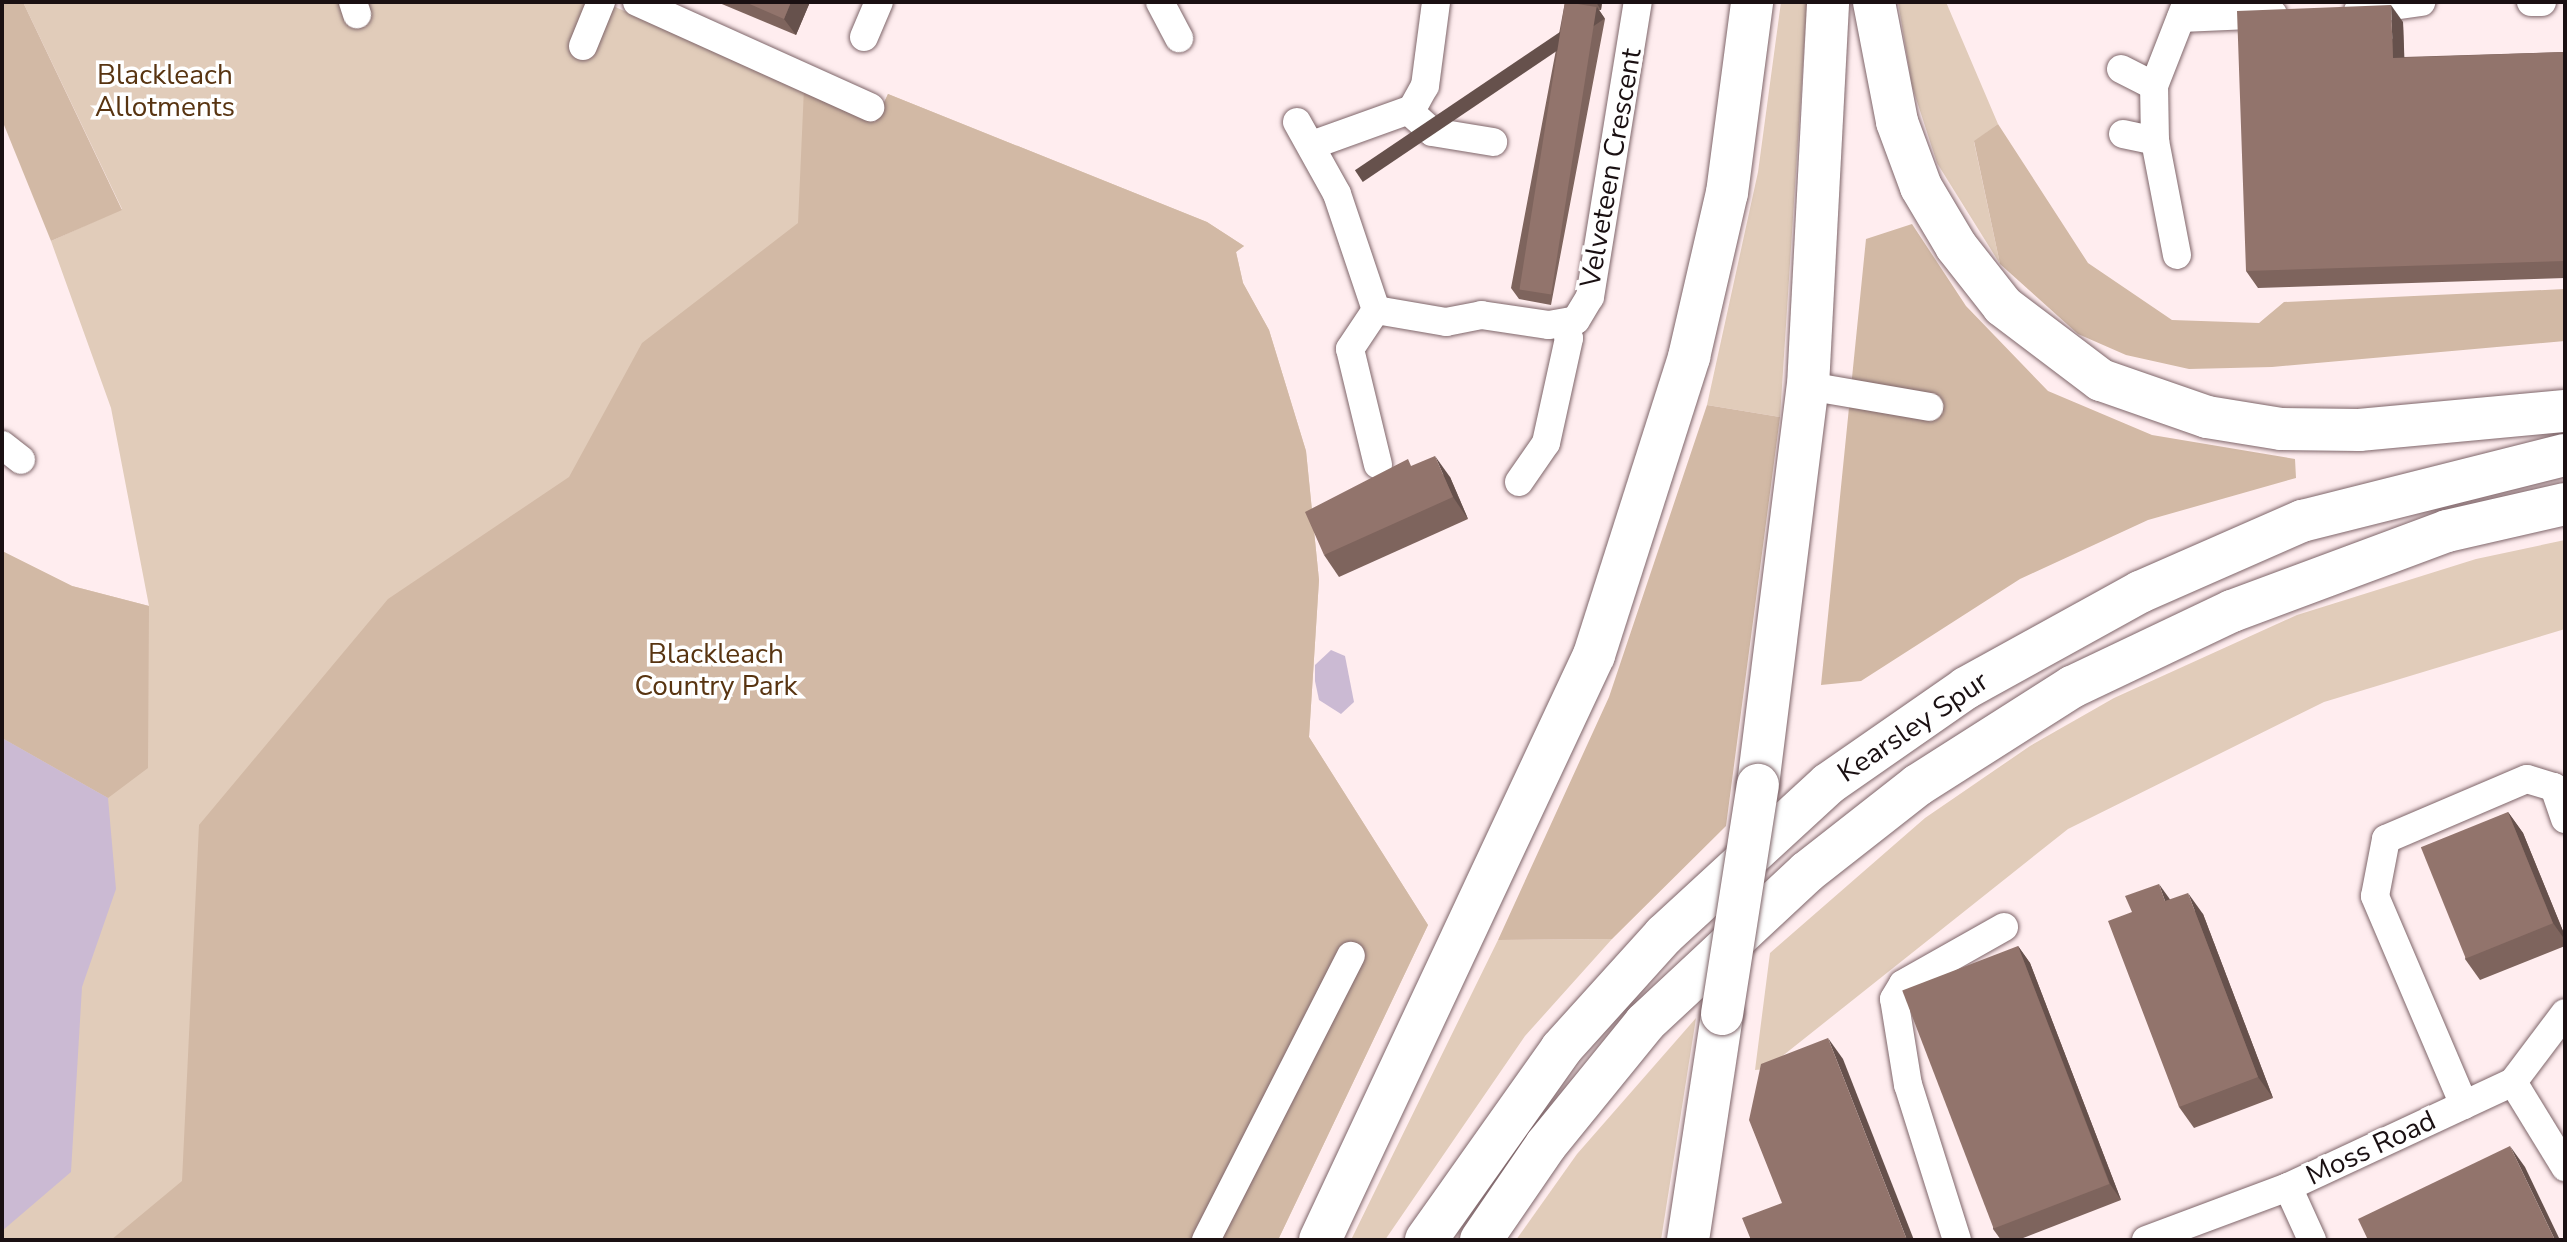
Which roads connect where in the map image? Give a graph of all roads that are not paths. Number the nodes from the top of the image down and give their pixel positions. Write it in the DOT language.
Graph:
graph roads {
  1 [pos="601,2"];
  2 [pos="637,2"];
  3 [pos="879,2"];
  4 [pos="1160,2"];
  5 [pos="1436,2"];
  6 [pos="1638,2"];
  7 [pos="1752,2"];
  8 [pos="1828,2"];
  9 [pos="1874,2"];
  10 [pos="2421,2"];
  11 [pos="2531,2"];
  12 [pos="2542,2"];
  13 [pos="2184,10"];
  14 [pos="2334,12"];
  15 [pos="2303,13"];
  16 [pos="864,37"];
  17 [pos="1179,38"];
  18 [pos="583,46"];
  19 [pos="2121,69"];
  20 [pos="2154,86"];
  21 [pos="870,107"];
  22 [pos="1409,111"];
  23 [pos="2123,134"];
  24 [pos="2155,141"];
  25 [pos="1493,142"];
  26 [pos="2177,255"];
  27 [pos="1376,310"];
  28 [pos="1564,325"];
  29 [pos="1808,386"];
  30 [pos="1929,407"];
  31 [pos="2565,411"];
  32 [pos="2565,455"];
  33 [pos="1378,465"];
  34 [pos="1519,482"];
  35 [pos="2565,504"];
  36 [pos="2565,819"];
  37 [pos="2004,927"];
  38 [pos="1351,956"];
  39 [pos="2565,1013"];
  40 [pos="2513,1082"];
  41 [pos="2464,1105"];
  42 [pos="2565,1167"];
  43 [pos="2288,1187"];
  44 [pos="1206,1240"];
  45 [pos="1320,1240"];
  46 [pos="1426,1240"];
  47 [pos="1481,1240"];
  48 [pos="1688,1240"];
  49 [pos="1957,1240"];
  50 [pos="2146,1240"];
  51 [pos="2312,1240"];
  1 -- 18 [label="street"];
  2 -- 21 [label="street"];
  3 -- 16 [label="street"];
  4 -- 17 [label="street"];
  5 -- 22 [label="street"];
  6 -- 28 [label="street, Velveteen Crescent"];
  7 -- 45 [label="highway"];
  8 -- 29 [label="highway"];
  9 -- 31 [label="highway"];
  10 -- 14 [label="street"];
  11 -- 12 [label="street"];
  13 -- 15 [label="street"];
  13 -- 20 [label="street"];
  19 -- 20 [label="street"];
  20 -- 24 [label="street"];
  22 -- 25 [label="street"];
  22 -- 27 [label="street"];
  23 -- 24 [label="street"];
  24 -- 26 [label="street"];
  27 -- 28 [label="street, Velveteen Crescent"];
  27 -- 33 [label="street"];
  28 -- 34 [label="street"];
  29 -- 30 [label="street"];
  29 -- 48 [label="highway, bridge"];
  32 -- 46 [label="highway, Kearsley Spur"];
  35 -- 47 [label="highway, Kearsley Spur"];
  36 -- 41 [label="street"];
  37 -- 49 [label="street"];
  38 -- 44 [label="street"];
  39 -- 40 [label="street, Moss Road"];
  40 -- 41 [label="street, Moss Road"];
  40 -- 42 [label="street"];
  41 -- 43 [label="street, Moss Road"];
  43 -- 50 [label="street, Moss Road"];
  43 -- 51 [label="street"];
}
